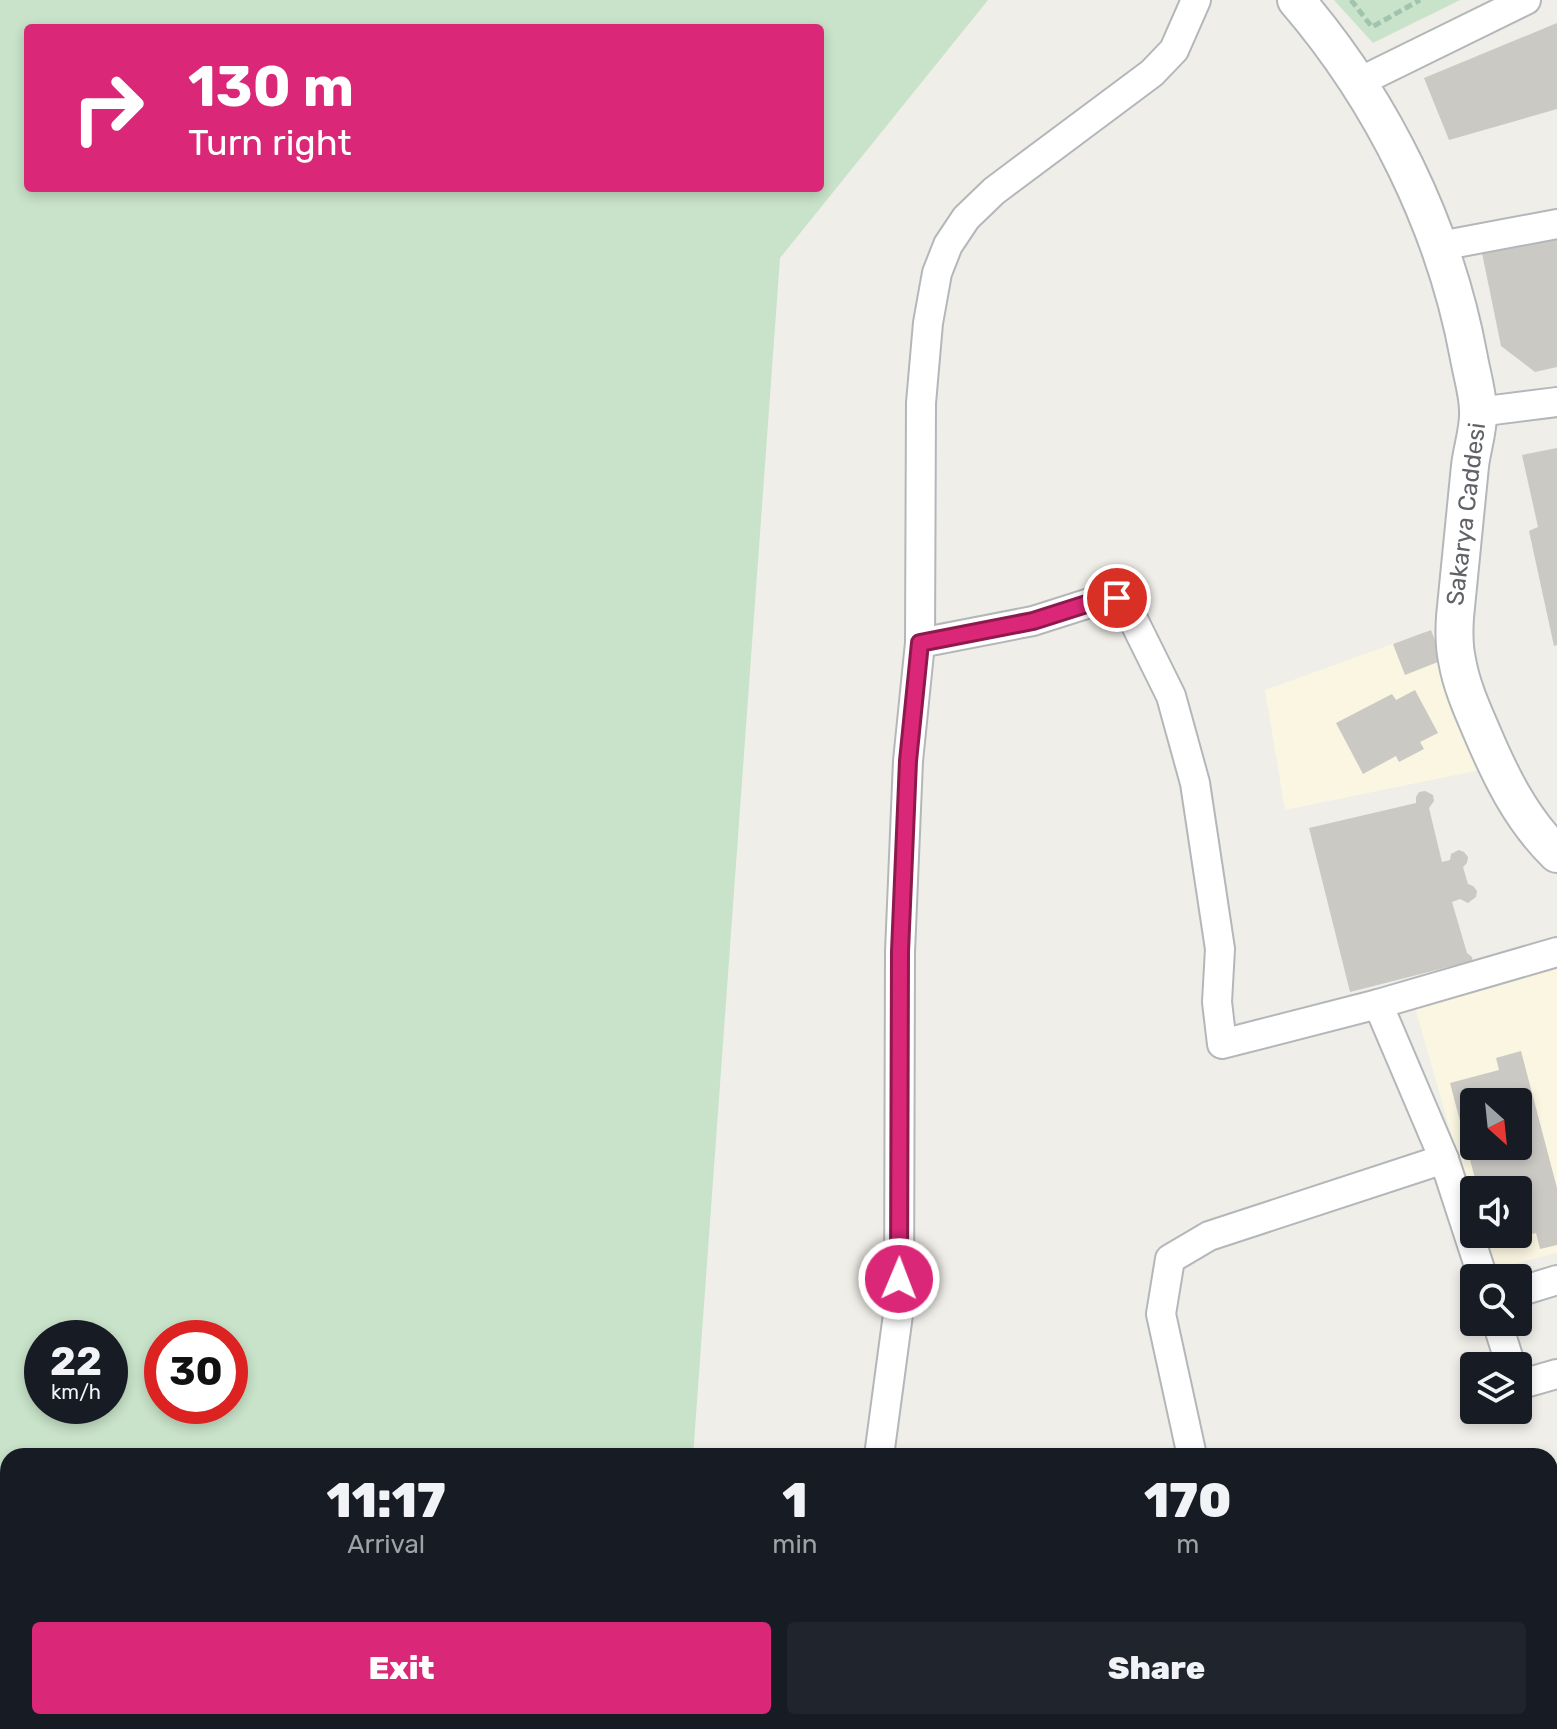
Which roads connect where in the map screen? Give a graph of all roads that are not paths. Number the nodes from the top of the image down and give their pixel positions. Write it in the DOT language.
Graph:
graph roads {
  1 [pos="1196,0"];
  2 [pos="1296,0"];
  3 [pos="1526,0"];
  4 [pos="1359,82"];
  5 [pos="1557,224"];
  6 [pos="1440,246"];
  7 [pos="1557,402"];
  8 [pos="1478,412"];
  9 [pos="920,643"];
  10 [pos="1557,854"];
  11 [pos="1557,952"];
  12 [pos="1378,1004"];
  13 [pos="1444,1159"];
  14 [pos="1478,1264"];
  15 [pos="1557,1280"];
  16 [pos="1532,1288"];
  17 [pos="1557,1374"];
  18 [pos="1532,1381"];
  19 [pos="880,1448"];
  20 [pos="1190,1448"];
  1 -- 9 [label="street"];
  2 -- 4 [label="street, Sakarya Caddesi"];
  3 -- 4 [label="street"];
  4 -- 6 [label="street, Sakarya Caddesi"];
  5 -- 6 [label="street"];
  6 -- 8 [label="street, Sakarya Caddesi"];
  7 -- 8 [label="street"];
  8 -- 10 [label="street, Sakarya Caddesi"];
  9 -- 12 [label="street"];
  9 -- 19 [label="street"];
  11 -- 12 [label="street"];
  12 -- 13 [label="street"];
  13 -- 14 [label="street"];
  13 -- 20 [label="street"];
  15 -- 16 [label="street"];
  17 -- 18 [label="street"];
}
